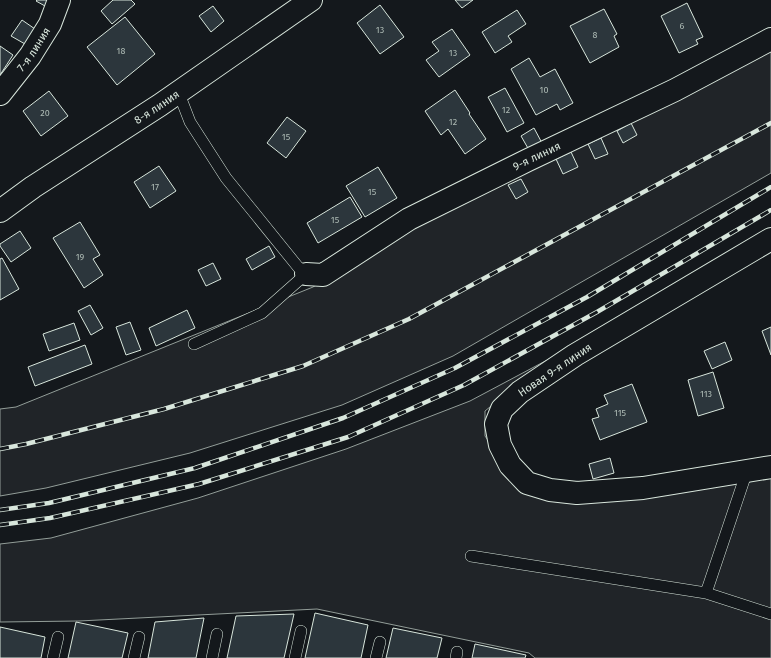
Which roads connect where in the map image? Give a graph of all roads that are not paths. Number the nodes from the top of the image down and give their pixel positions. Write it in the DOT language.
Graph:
graph roads {
  1 [pos="59,0"];
  2 [pos="311,0"];
  3 [pos="771,39"];
  4 [pos="178,91"];
  5 [pos="0,94"];
  6 [pos="0,211"];
  7 [pos="771,239"];
  8 [pos="306,274"];
  9 [pos="194,344"];
  10 [pos="771,467"];
  11 [pos="747,471"];
  12 [pos="471,556"];
  13 [pos="706,593"];
  14 [pos="771,614"];
  15 [pos="301,631"];
  16 [pos="217,634"];
  17 [pos="58,637"];
  18 [pos="139,637"];
  19 [pos="380,642"];
  20 [pos="53,658"];
  21 [pos="134,658"];
  22 [pos="212,658"];
  23 [pos="295,658"];
  24 [pos="376,658"];
  1 -- 5 [label="street, 7-я линия"];
  2 -- 4 [label="street, 8-я линия"];
  3 -- 8 [label="street, 9-я линия"];
  4 -- 6 [label="street, 8-я линия"];
  4 -- 8 [label="lane"];
  7 -- 11 [label="street, Новая 9-я линия"];
  8 -- 9 [label="lane"];
  10 -- 11 [label="street, Новая 9-я линия"];
  11 -- 13 [label="lane"];
  12 -- 13 [label="lane"];
  13 -- 14 [label="lane"];
  15 -- 23 [label="lane"];
  16 -- 22 [label="lane"];
  17 -- 20 [label="lane"];
  18 -- 21 [label="lane"];
  19 -- 24 [label="lane"];
}
